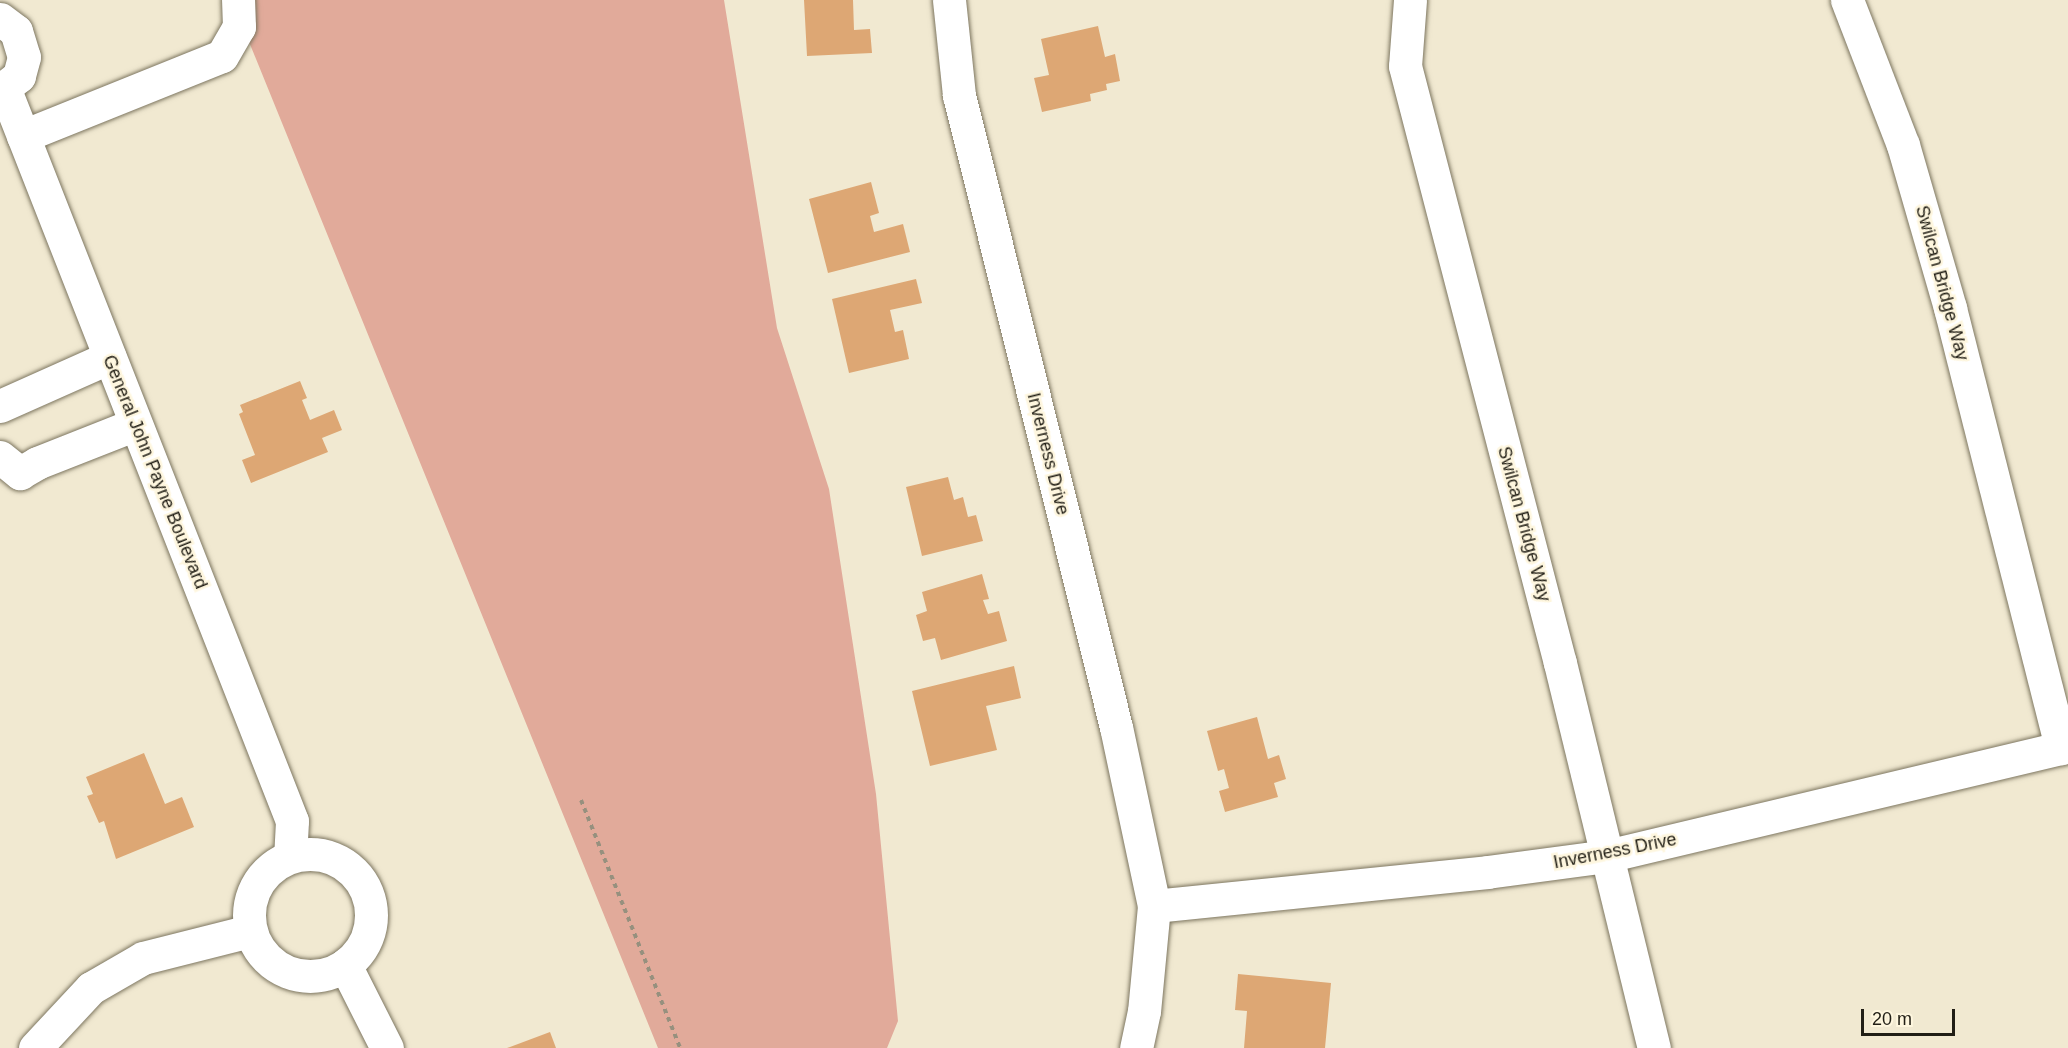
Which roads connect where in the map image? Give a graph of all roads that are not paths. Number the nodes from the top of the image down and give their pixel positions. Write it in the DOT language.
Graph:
graph roads {
  1 [pos="238,0"];
  2 [pos="949,0"];
  3 [pos="1410,0"];
  4 [pos="1847,0"];
  5 [pos="0,19"];
  6 [pos="2,91"];
  7 [pos="23,136"];
  8 [pos="110,357"];
  9 [pos="0,406"];
  10 [pos="136,424"];
  11 [pos="0,457"];
  12 [pos="2065,747"];
  13 [pos="290,856"];
  14 [pos="1607,856"];
  15 [pos="1154,906"];
  16 [pos="250,931"];
  17 [pos="345,965"];
  18 [pos="35,1048"];
  19 [pos="387,1048"];
  20 [pos="1136,1048"];
  21 [pos="1654,1048"];
  1 -- 7 [label="street"];
  2 -- 15 [label="street, Inverness Drive"];
  3 -- 14 [label="street, Swilcan Bridge Way"];
  4 -- 12 [label="street, Swilcan Bridge Way"];
  5 -- 6 [label="street, General John Payne Boulevard"];
  6 -- 7 [label="street, General John Payne Boulevard"];
  7 -- 8 [label="street, General John Payne Boulevard"];
  8 -- 9 [label="street"];
  8 -- 10 [label="street, General John Payne Boulevard"];
  10 -- 11 [label="street"];
  10 -- 13 [label="street, General John Payne Boulevard"];
  12 -- 14 [label="street, Inverness Drive"];
  13 -- 16 [label="street"];
  13 -- 17 [label="street"];
  14 -- 15 [label="street, Inverness Drive"];
  14 -- 21 [label="street, Swilcan Bridge Way"];
  15 -- 20 [label="street, Inverness Drive"];
  16 -- 17 [label="street"];
  16 -- 18 [label="street"];
  17 -- 19 [label="street"];
}
